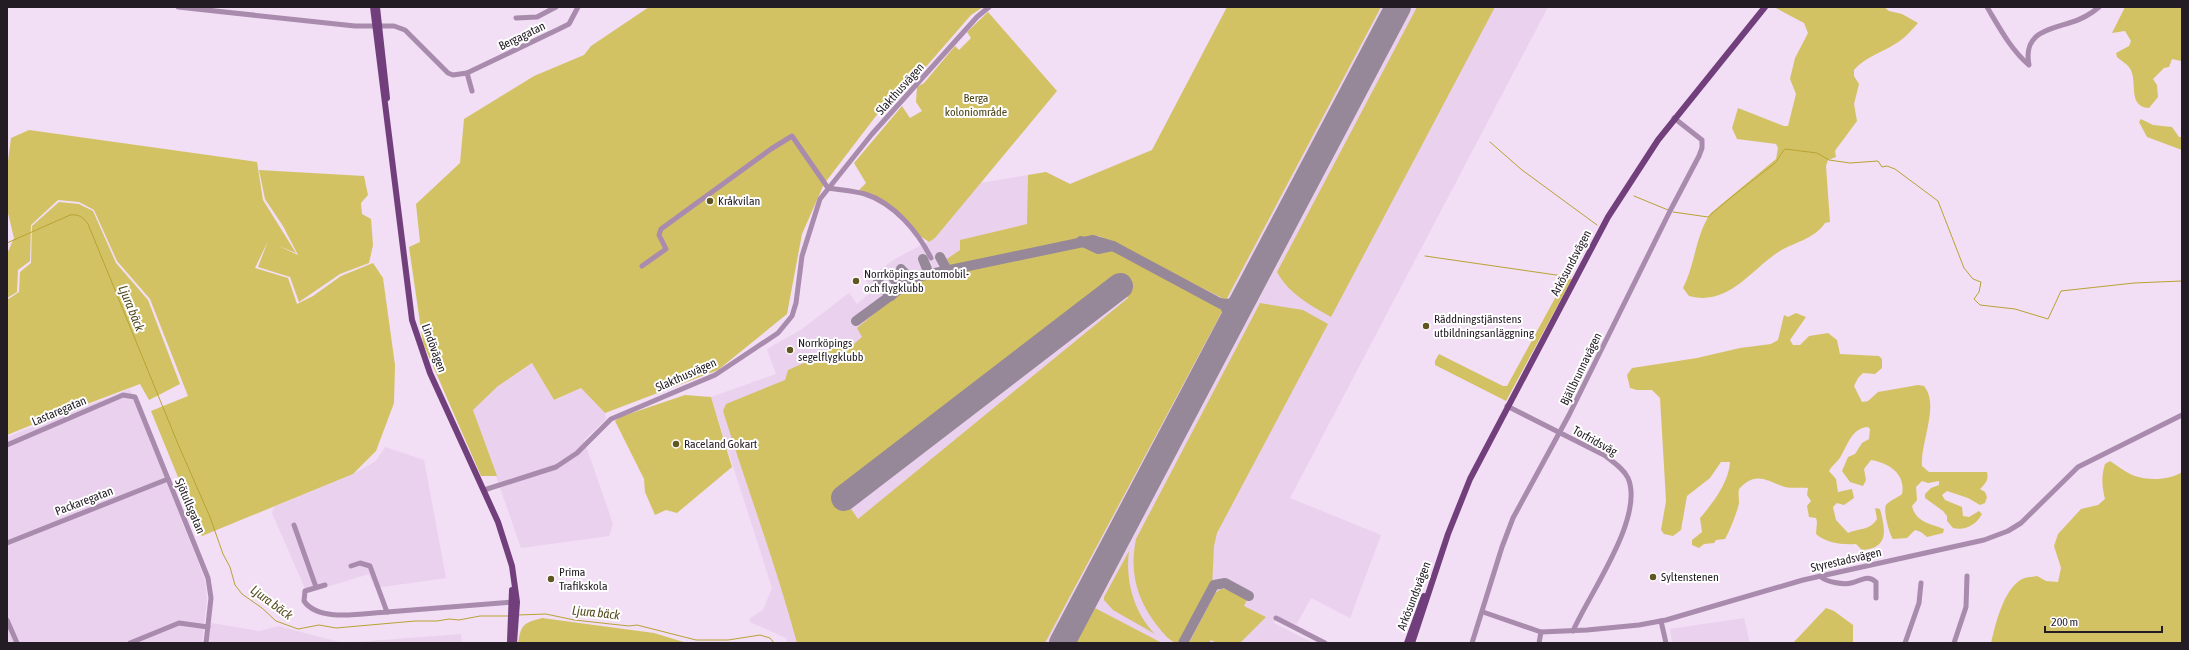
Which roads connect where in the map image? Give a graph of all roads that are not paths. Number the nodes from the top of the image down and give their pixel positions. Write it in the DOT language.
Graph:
graph roads {
  1 [pos="178,7"];
  2 [pos="373,7"];
  3 [pos="377,7"];
  4 [pos="556,7"];
  5 [pos="578,7"];
  6 [pos="989,7"];
  7 [pos="1765,7"];
  8 [pos="1987,7"];
  9 [pos="2099,7"];
  10 [pos="516,18"];
  11 [pos="377,27"];
  12 [pos="467,74"];
  13 [pos="472,91"];
  14 [pos="1678,120"];
  15 [pos="828,188"];
  16 [pos="930,258"];
  17 [pos="642,266"];
  18 [pos="118,396"];
  19 [pos="1507,406"];
  20 [pos="2182,415"];
  21 [pos="1560,433"];
  22 [pos="7,444"];
  23 [pos="168,479"];
  24 [pos="484,490"];
  25 [pos="294,525"];
  26 [pos="7,542"];
  27 [pos="1440,556"];
  28 [pos="509,558"];
  29 [pos="352,566"];
  30 [pos="1820,576"];
  31 [pos="1968,576"];
  32 [pos="1920,582"];
  33 [pos="325,585"];
  34 [pos="316,587"];
  35 [pos="1876,598"];
  36 [pos="512,602"];
  37 [pos="387,612"];
  38 [pos="1483,612"];
  39 [pos="514,615"];
  40 [pos="1276,618"];
  41 [pos="7,620"];
  42 [pos="1661,621"];
  43 [pos="208,627"];
  44 [pos="1573,631"];
  45 [pos="1541,632"];
  46 [pos="17,643"];
  47 [pos="130,643"];
  48 [pos="206,643"];
  49 [pos="510,643"];
  50 [pos="514,643"];
  51 [pos="1325,643"];
  52 [pos="1408,643"];
  53 [pos="1412,643"];
  54 [pos="1472,643"];
  55 [pos="1538,643"];
  56 [pos="1666,643"];
  57 [pos="1905,643"];
  58 [pos="1954,643"];
  1 -- 11 [label="street"];
  2 -- 11 [label="main road, Lindövägen"];
  3 -- 11 [label="main road, Lindövägen"];
  4 -- 10 [label="street, Bergagatan"];
  5 -- 12 [label="street, Bergagatan"];
  6 -- 15 [label="street, Slakthusvägen"];
  7 -- 14 [label="main road, Arkösundsvägen"];
  8 -- 9 [label="street"];
  11 -- 12 [label="street"];
  11 -- 24 [label="main road, Lindövägen"];
  12 -- 13 [label="street"];
  14 -- 19 [label="main road, Arkösundsvägen"];
  14 -- 21 [label="street, Bjällbrunnavägen"];
  15 -- 16 [label="street"];
  15 -- 17 [label="street"];
  15 -- 24 [label="street, Slakthusvägen"];
  18 -- 22 [label="street, Lastaregatan"];
  18 -- 23 [label="street, Sjötullsgatan"];
  19 -- 21 [label="street, Torfridsväg"];
  19 -- 27 [label="main road, Arkösundsvägen"];
  20 -- 30 [label="street, Styrestadsvägen"];
  21 -- 38 [label="street, Bjällbrunnavägen"];
  21 -- 44 [label="street, Torfridsväg"];
  23 -- 26 [label="street, Packaregatan"];
  23 -- 43 [label="street, Sjötullsgatan"];
  24 -- 28 [label="main road, Lindövägen"];
  25 -- 34 [label="street"];
  27 -- 52 [label="main road, Arkösundsvägen"];
  27 -- 53 [label="main road, Arkösundsvägen"];
  28 -- 36 [label="main road, Lindövägen"];
  28 -- 39 [label="main road, Lindövägen"];
  29 -- 37 [label="street"];
  30 -- 35 [label="street"];
  30 -- 42 [label="street, Styrestadsvägen"];
  31 -- 58 [label="street"];
  32 -- 57 [label="street"];
  33 -- 34 [label="street"];
  34 -- 37 [label="street"];
  36 -- 37 [label="street"];
  36 -- 39 [label="main road, Lindövägen"];
  38 -- 45 [label="street, Styrestadsvägen"];
  38 -- 54 [label="street, Bjällbrunnavägen"];
  39 -- 49 [label="main road, Lindövägen"];
  39 -- 50 [label="main road, Lindövägen"];
  40 -- 51 [label="street"];
  41 -- 46 [label="street"];
  42 -- 44 [label="street, Styrestadsvägen"];
  42 -- 56 [label="street"];
  43 -- 47 [label="street"];
  43 -- 48 [label="street, Sjötullsgatan"];
  44 -- 45 [label="street, Styrestadsvägen"];
  45 -- 55 [label="street"];
}
